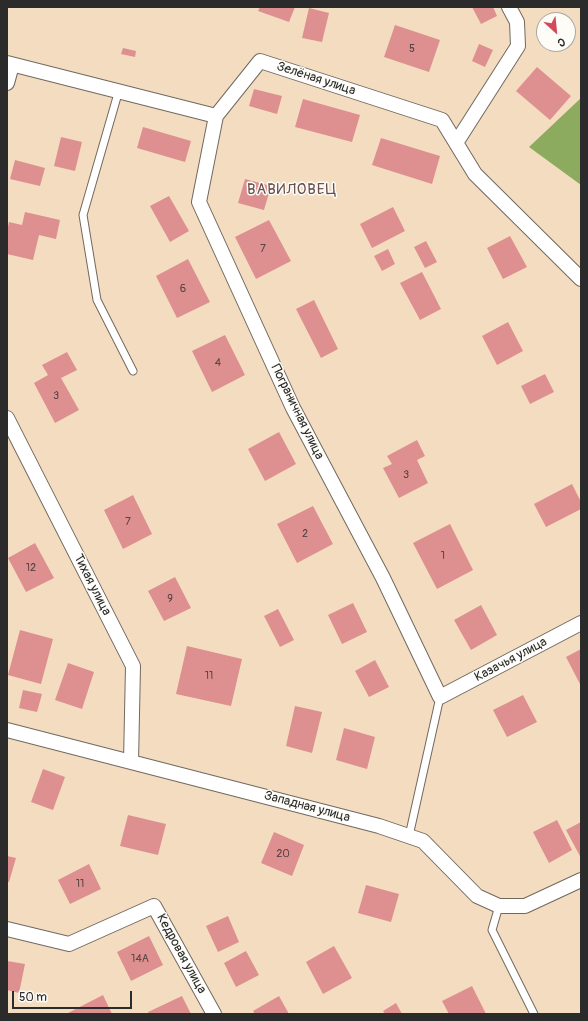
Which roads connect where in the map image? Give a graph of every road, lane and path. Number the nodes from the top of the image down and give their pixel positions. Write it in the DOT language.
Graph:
graph roads {
  1 [pos="509,7"];
  2 [pos="10,64"];
  3 [pos="7,83"];
  4 [pos="119,90"];
  5 [pos="216,116"];
  6 [pos="456,143"];
  7 [pos="581,279"];
  8 [pos="133,371"];
  9 [pos="7,418"];
  10 [pos="581,624"];
  11 [pos="440,697"];
  12 [pos="7,730"];
  13 [pos="131,762"];
  14 [pos="409,836"];
  15 [pos="581,880"];
  16 [pos="499,906"];
  17 [pos="7,929"];
  18 [pos="214,1014"];
  19 [pos="534,1014"];
  1 -- 6 [label="street"];
  2 -- 3 [label="street"];
  2 -- 4 [label="street"];
  4 -- 5 [label="street"];
  4 -- 8 [label="lane"];
  5 -- 6 [label="street, Зелёная улица"];
  5 -- 11 [label="street, Пограничная улица"];
  6 -- 7 [label="street, Зелёная улица"];
  9 -- 13 [label="street, Тихая улица"];
  10 -- 11 [label="street, Казачья улица"];
  11 -- 14 [label="lane"];
  12 -- 13 [label="street, Западная улица"];
  13 -- 14 [label="street, Западная улица"];
  14 -- 16 [label="street, Западная улица"];
  15 -- 16 [label="street, Западная улица"];
  16 -- 19 [label="lane"];
  17 -- 18 [label="street, Кедровая улица"];
}
